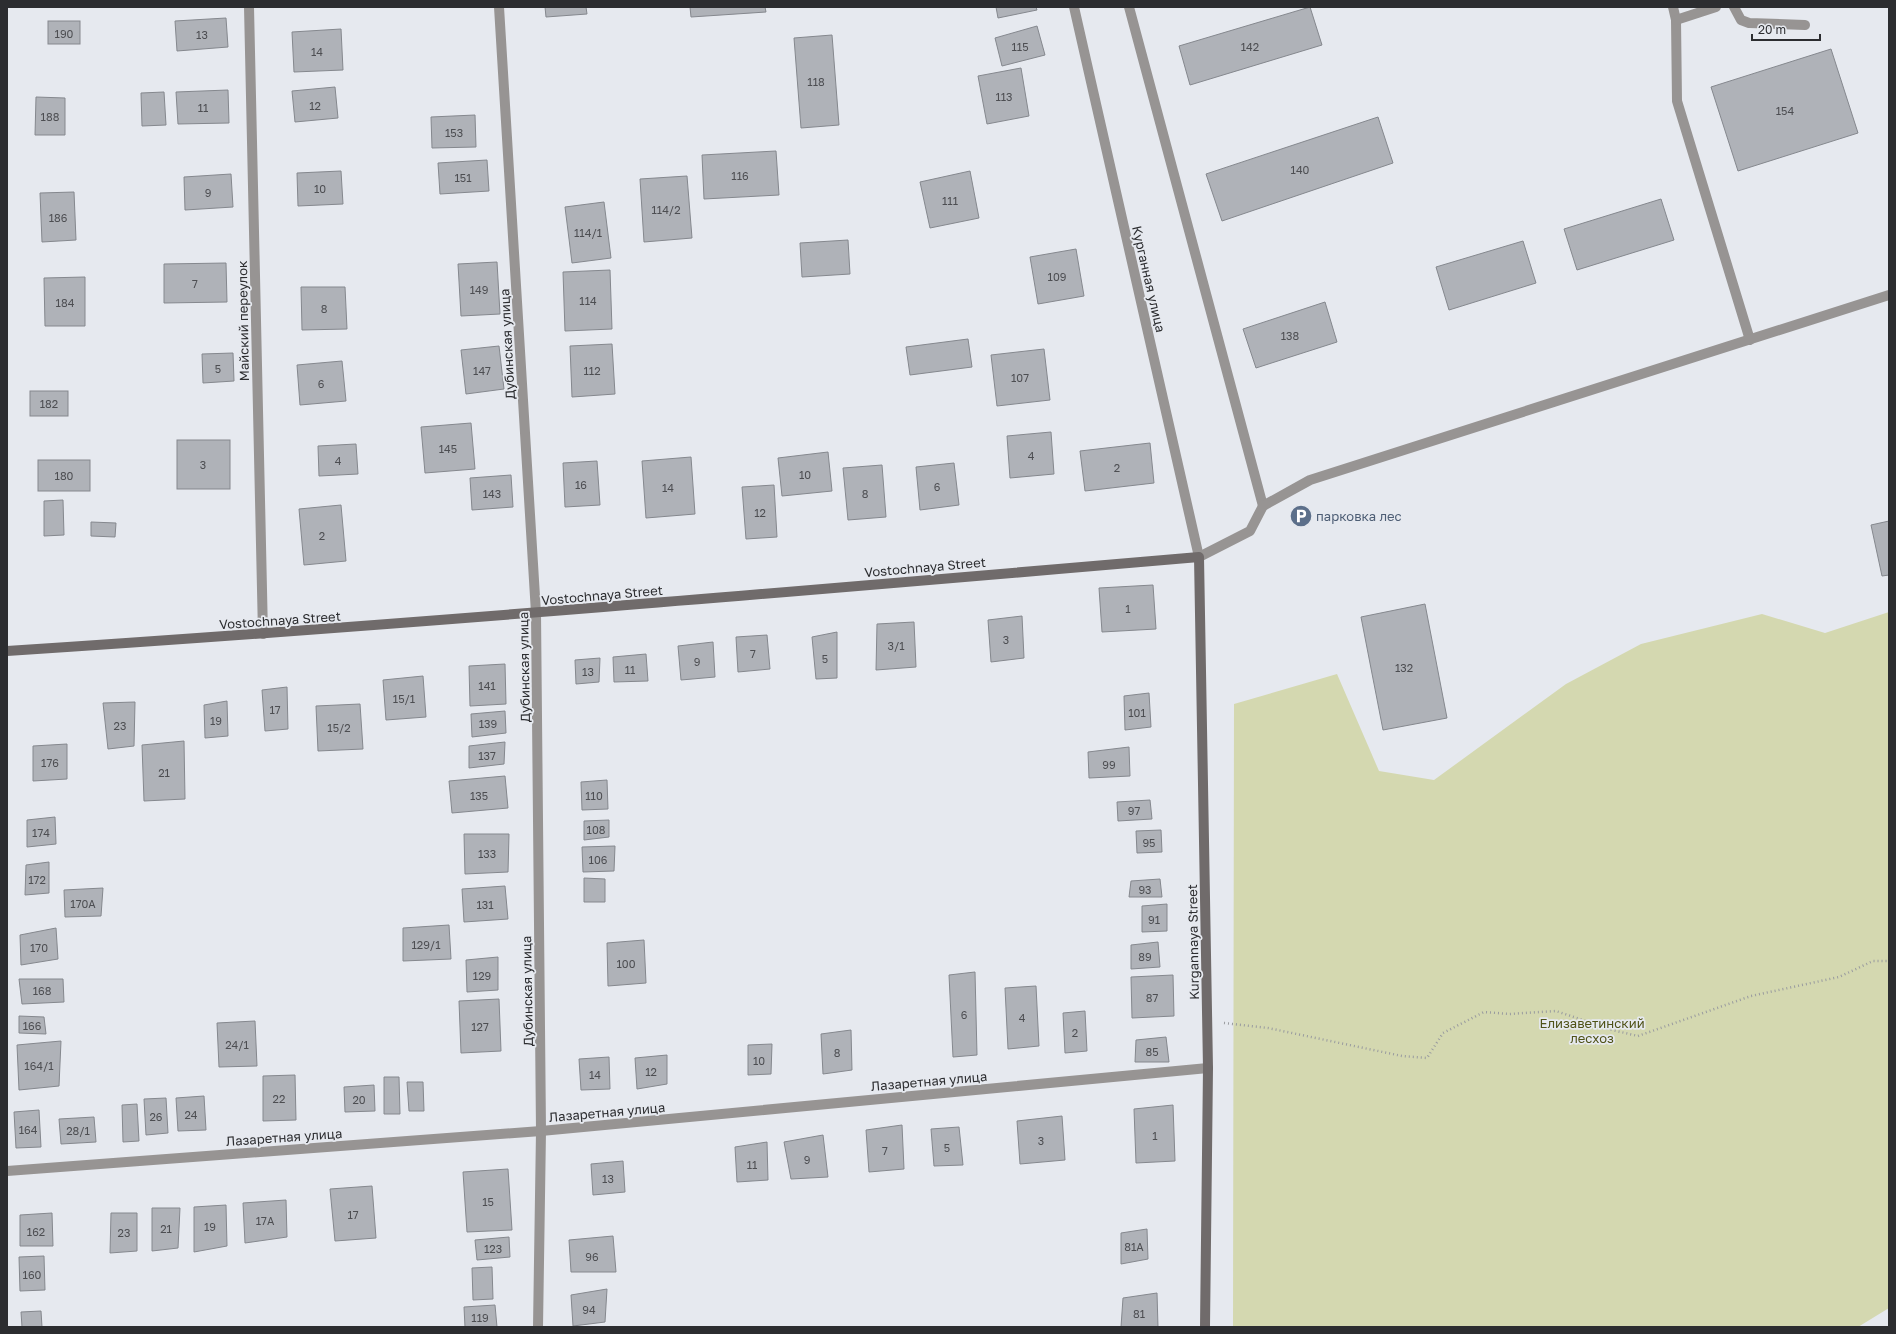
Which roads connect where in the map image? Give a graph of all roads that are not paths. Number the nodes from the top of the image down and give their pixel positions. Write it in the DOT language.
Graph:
graph roads {
  1 [pos="249,7"];
  2 [pos="499,7"];
  3 [pos="1074,7"];
  4 [pos="1130,7"];
  5 [pos="1673,7"];
  6 [pos="1716,7"];
  7 [pos="1734,7"];
  8 [pos="1676,20"];
  9 [pos="1805,26"];
  10 [pos="1889,295"];
  11 [pos="1750,340"];
  12 [pos="1263,506"];
  13 [pos="1199,557"];
  14 [pos="536,613"];
  15 [pos="263,634"];
  16 [pos="7,651"];
  17 [pos="1208,1068"];
  18 [pos="541,1131"];
  19 [pos="7,1171"];
  20 [pos="538,1327"];
  21 [pos="1205,1327"];
  1 -- 15 [label="street, Майский переулок"];
  2 -- 14 [label="street, Дубинская улица"];
  3 -- 13 [label="street, Курганная улица"];
  4 -- 12 [label="street"];
  5 -- 8 [label="street"];
  6 -- 8 [label="street"];
  7 -- 9 [label="street"];
  8 -- 11 [label="street"];
  10 -- 11 [label="street"];
  11 -- 12 [label="street"];
  12 -- 13 [label="street"];
  13 -- 14 [label="street, Vostochnaya Street"];
  13 -- 17 [label="street, Kurgannaya Street"];
  14 -- 15 [label="street, Vostochnaya Street"];
  14 -- 18 [label="street, Дубинская улица"];
  15 -- 16 [label="street, Vostochnaya Street"];
  17 -- 18 [label="street, Лазаретная улица"];
  17 -- 21 [label="street, Kurgannaya Street"];
  18 -- 19 [label="street, Лазаретная улица"];
  18 -- 20 [label="street, Дубинская улица"];
}
